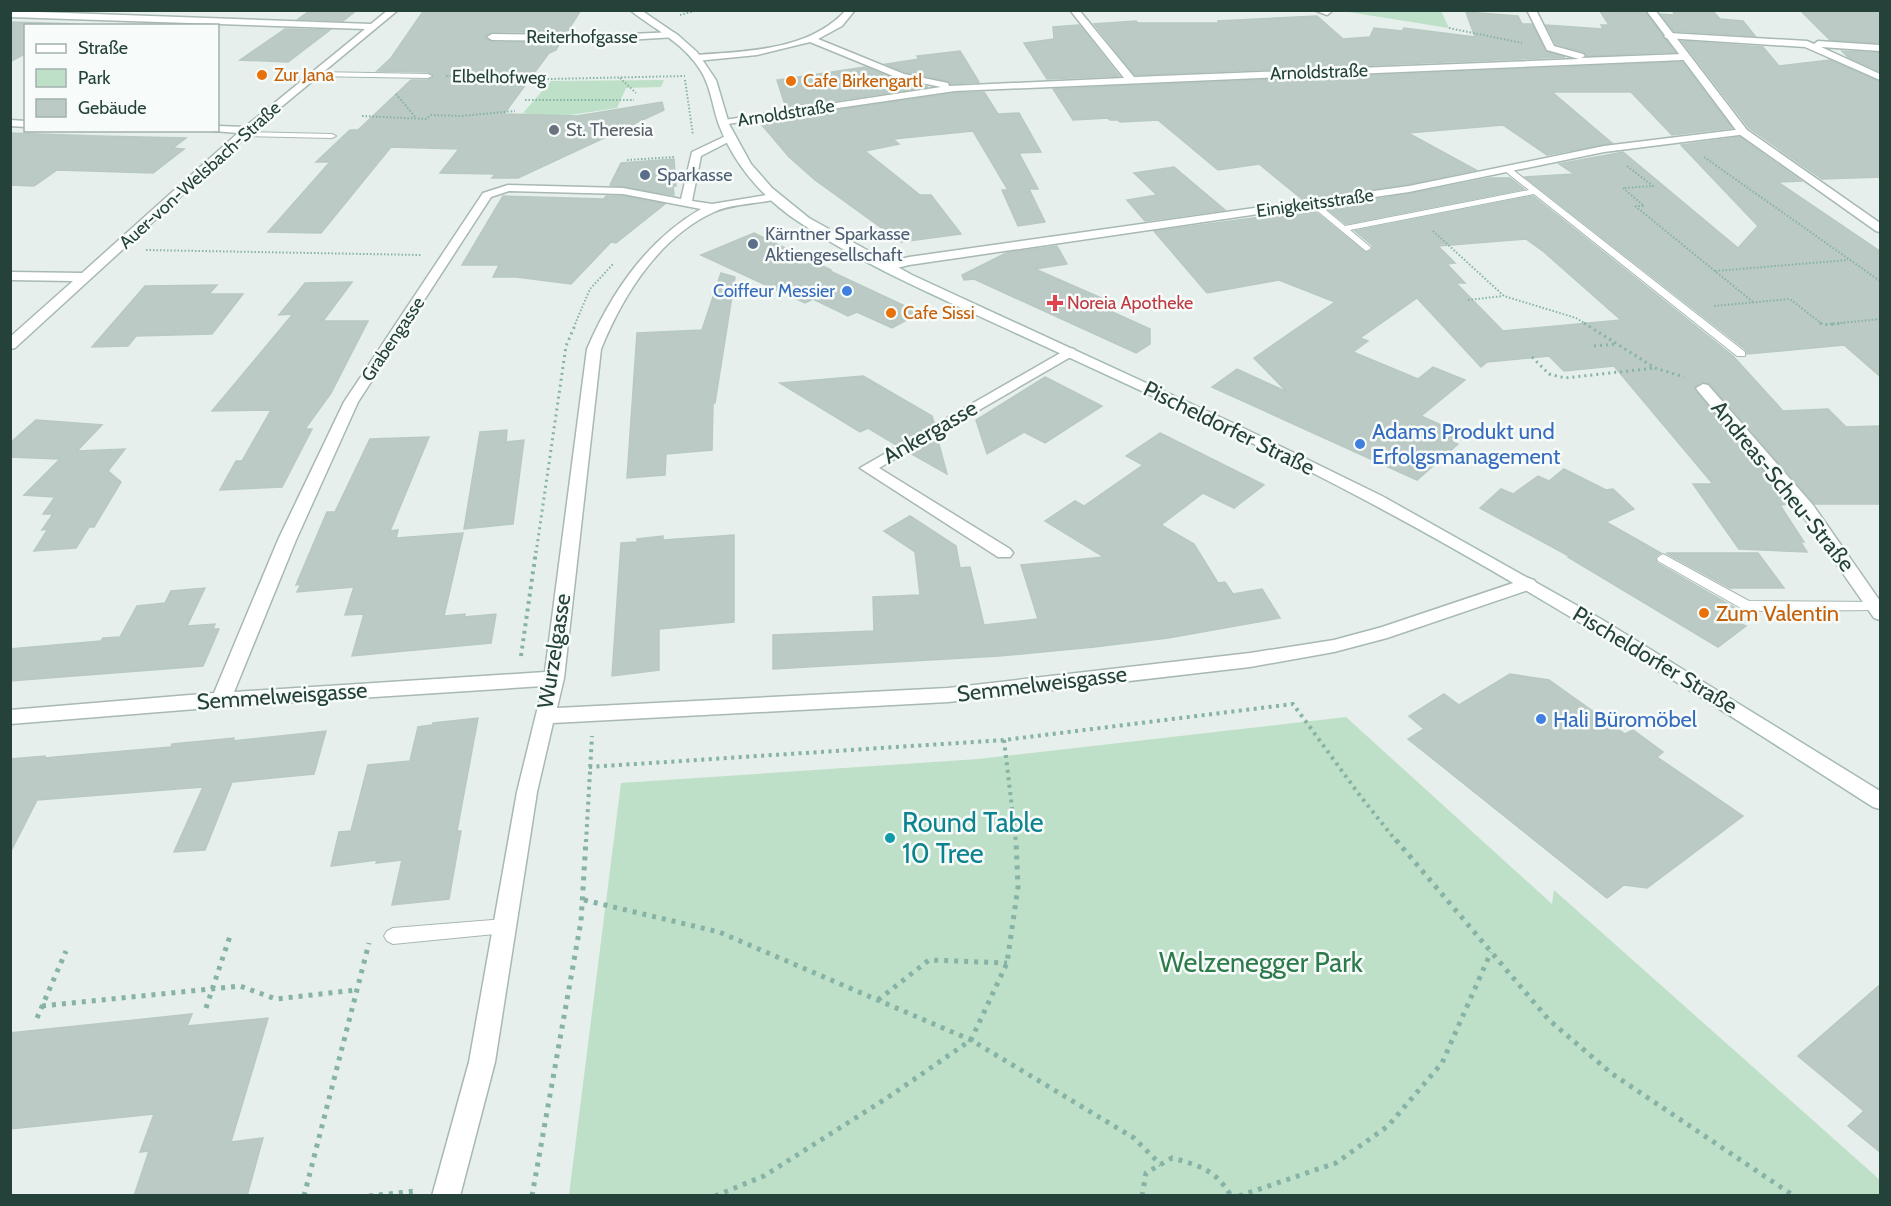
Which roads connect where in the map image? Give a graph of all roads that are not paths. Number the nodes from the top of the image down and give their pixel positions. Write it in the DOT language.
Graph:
graph roads {
  1 [pos="394,10"];
  2 [pos="634,10"];
  3 [pos="851,10"];
  4 [pos="1074,10"];
  5 [pos="1531,10"];
  6 [pos="1650,10"];
  7 [pos="10,14"];
  8 [pos="373,27"];
  9 [pos="673,35"];
  10 [pos="1669,36"];
  11 [pos="492,37"];
  12 [pos="810,39"];
  13 [pos="1807,44"];
  14 [pos="1881,48"];
  15 [pos="1683,57"];
  16 [pos="696,58"];
  17 [pos="1593,61"];
  18 [pos="315,74"];
  19 [pos="428,76"];
  20 [pos="1881,76"];
  21 [pos="1131,80"];
  22 [pos="955,88"];
  23 [pos="724,123"];
  24 [pos="219,129"];
  25 [pos="244,132"];
  26 [pos="1743,132"];
  27 [pos="332,136"];
  28 [pos="730,137"];
  29 [pos="1509,169"];
  30 [pos="1536,191"];
  31 [pos="773,197"];
  32 [pos="686,202"];
  33 [pos="1312,203"];
  34 [pos="712,208"];
  35 [pos="1881,228"];
  36 [pos="1343,229"];
  37 [pos="1366,248"];
  38 [pos="885,267"];
  39 [pos="10,276"];
  40 [pos="85,277"];
  41 [pos="16,334"];
  42 [pos="10,345"];
  43 [pos="1069,352"];
  44 [pos="1742,354"];
  45 [pos="1703,388"];
  46 [pos="1004,553"];
  47 [pos="1663,558"];
  48 [pos="1528,584"];
  49 [pos="1878,611"];
  50 [pos="554,678"];
  51 [pos="221,700"];
  52 [pos="544,716"];
  53 [pos="10,717"];
  54 [pos="1881,801"];
  55 [pos="505,926"];
  56 [pos="393,936"];
  57 [pos="447,1192"];
  1 -- 8 [label="street, Auer-von-Welsbach-Straße"];
  2 -- 9 [label="street, Pischeldorfer Straße"];
  3 -- 12 [label="street"];
  4 -- 21 [label="street"];
  5 -- 17 [label="street"];
  6 -- 10 [label="street"];
  7 -- 8 [label="street"];
  8 -- 18 [label="street, Auer-von-Welsbach-Straße"];
  9 -- 11 [label="street, Reiterhofgasse"];
  9 -- 16 [label="street, Pischeldorfer Straße"];
  10 -- 13 [label="street"];
  10 -- 15 [label="street"];
  12 -- 16 [label="street"];
  12 -- 22 [label="street, Arnoldstraße"];
  13 -- 14 [label="street"];
  13 -- 20 [label="street"];
  15 -- 17 [label="street, Arnoldstraße"];
  15 -- 26 [label="street"];
  16 -- 23 [label="street, Pischeldorfer Straße"];
  17 -- 21 [label="street, Arnoldstraße"];
  18 -- 19 [label="lane, Elbelhofweg"];
  18 -- 25 [label="street, Auer-von-Welsbach-Straße"];
  21 -- 22 [label="street, Arnoldstraße"];
  22 -- 23 [label="street, Arnoldstraße"];
  23 -- 28 [label="street, Pischeldorfer Straße"];
  24 -- 25 [label="street"];
  25 -- 27 [label="lane"];
  25 -- 40 [label="street, Auer-von-Welsbach-Straße"];
  26 -- 29 [label="street, Einigkeitsstraße"];
  26 -- 35 [label="street"];
  28 -- 31 [label="street, Pischeldorfer Straße"];
  28 -- 32 [label="street"];
  29 -- 30 [label="lane"];
  29 -- 33 [label="street, Einigkeitsstraße"];
  30 -- 36 [label="lane"];
  30 -- 44 [label="lane"];
  31 -- 34 [label="street, Wurzelgasse"];
  31 -- 38 [label="street, Pischeldorfer Straße"];
  32 -- 34 [label="street, Grabengasse"];
  32 -- 51 [label="street, Grabengasse"];
  33 -- 36 [label="lane"];
  33 -- 38 [label="street, Einigkeitsstraße"];
  34 -- 50 [label="street, Wurzelgasse"];
  36 -- 37 [label="lane"];
  38 -- 43 [label="street, Pischeldorfer Straße"];
  39 -- 40 [label="street"];
  40 -- 41 [label="street, Auer-von-Welsbach-Straße"];
  41 -- 42 [label="street, Auer-von-Welsbach-Straße"];
  43 -- 46 [label="street, Ankergasse"];
  43 -- 48 [label="street, Pischeldorfer Straße"];
  45 -- 49 [label="street, Andreas-Scheu-Straße"];
  47 -- 49 [label="lane"];
  48 -- 52 [label="street, Semmelweisgasse"];
  48 -- 54 [label="street, Pischeldorfer Straße"];
  50 -- 51 [label="street, Semmelweisgasse"];
  50 -- 52 [label="street, Wurzelgasse"];
  51 -- 53 [label="street, Semmelweisgasse"];
  52 -- 55 [label="street, Wurzelgasse"];
  55 -- 56 [label="lane"];
  55 -- 57 [label="street, Wurzelgasse"];
}
